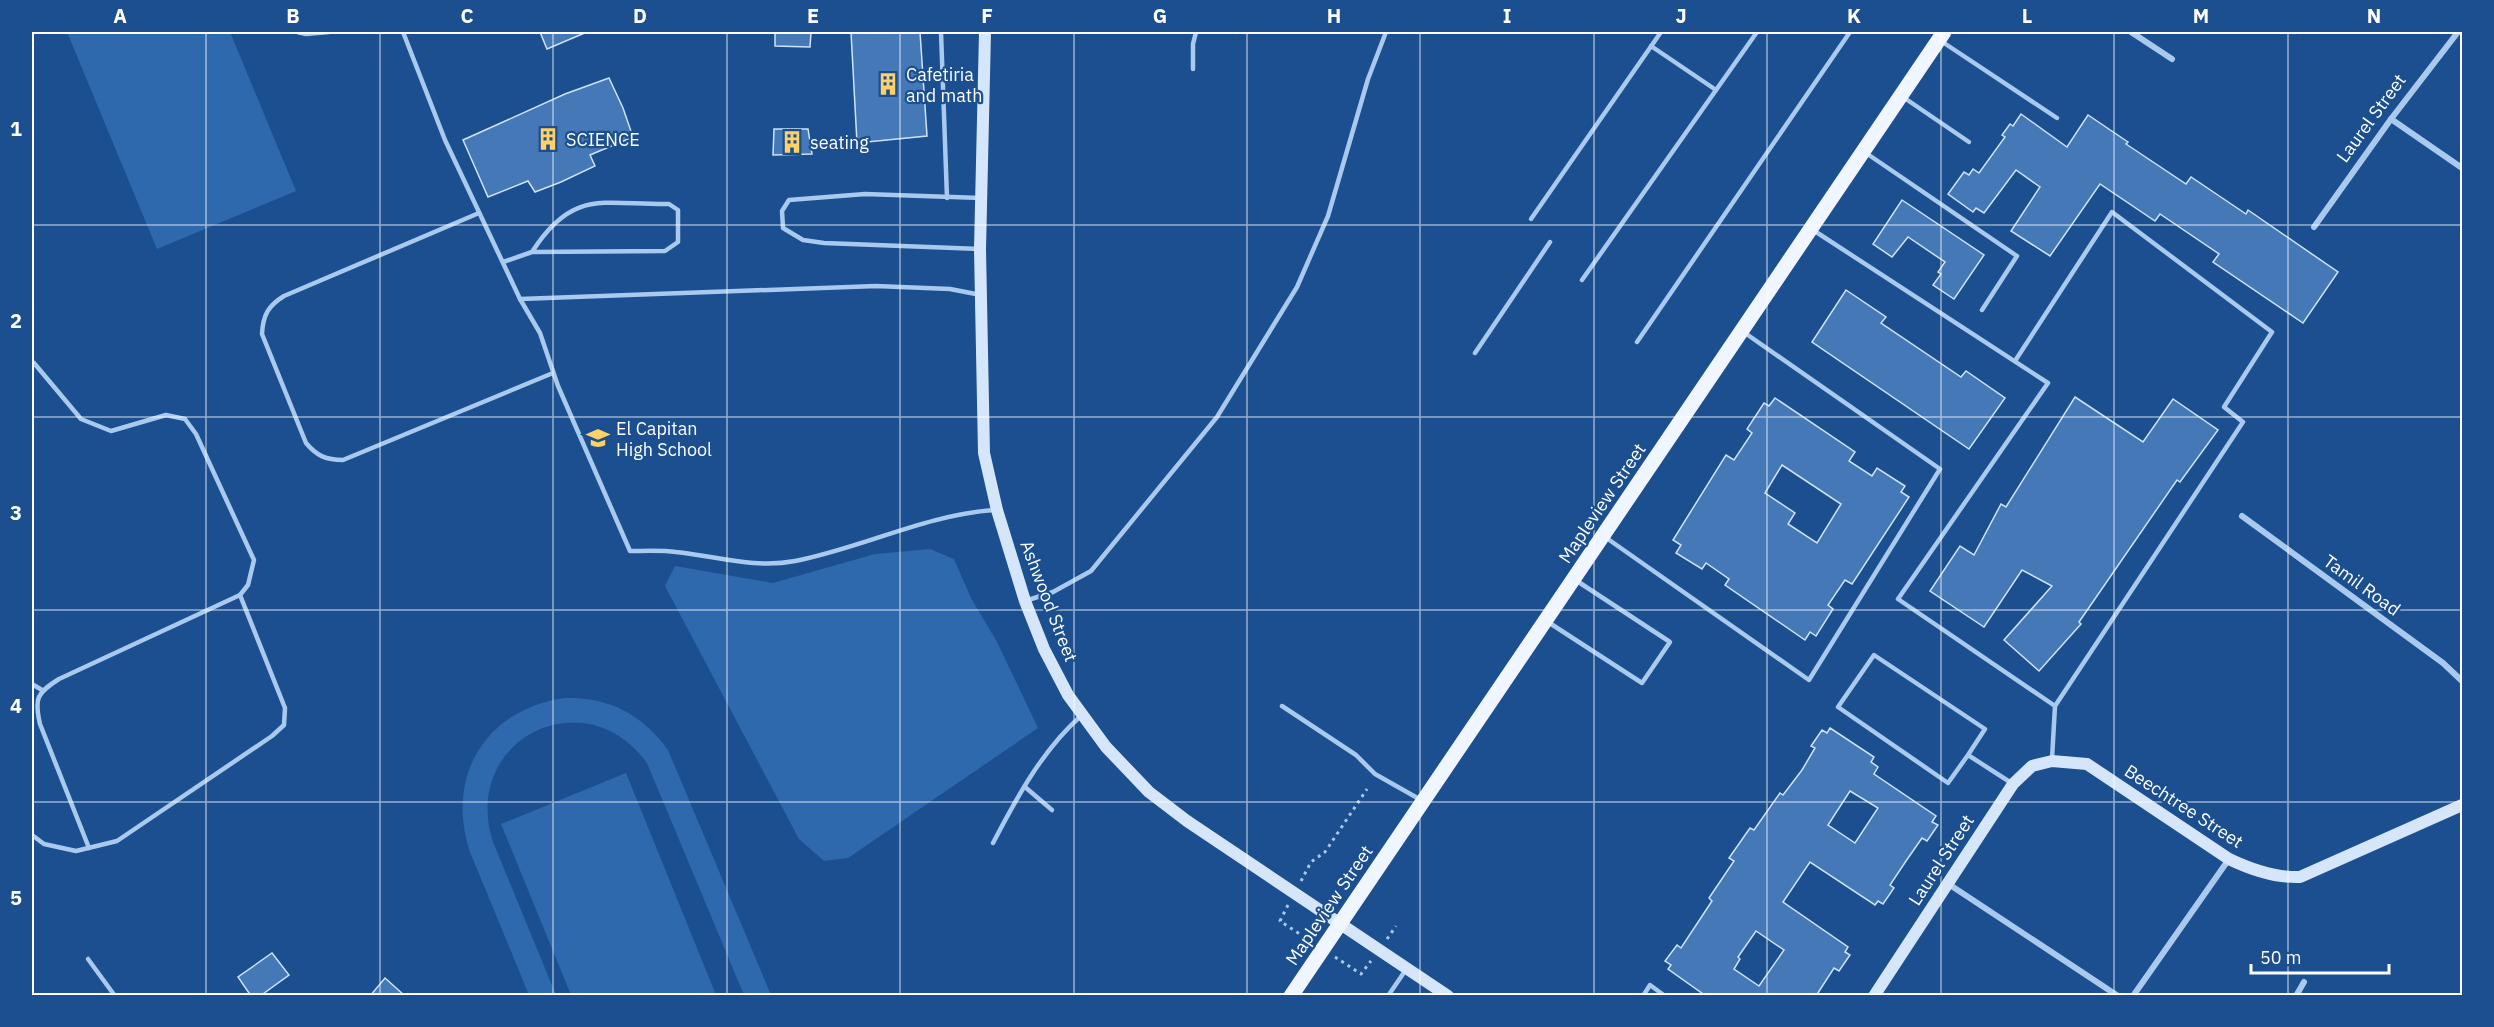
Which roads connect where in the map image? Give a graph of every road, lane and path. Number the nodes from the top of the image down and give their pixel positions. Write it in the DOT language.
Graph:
graph roads {
  1 [pos="297,32"];
  2 [pos="329,32"];
  3 [pos="403,32"];
  4 [pos="941,32"];
  5 [pos="985,32"];
  6 [pos="1196,32"];
  7 [pos="1386,32"];
  8 [pos="1661,32"];
  9 [pos="1757,32"];
  10 [pos="1850,32"];
  11 [pos="2131,32"];
  12 [pos="2458,32"];
  13 [pos="1942,35"];
  14 [pos="1651,46"];
  15 [pos="2172,59"];
  16 [pos="1193,69"];
  17 [pos="1716,90"];
  18 [pos="1901,95"];
  19 [pos="2057,118"];
  20 [pos="2391,119"];
  21 [pos="1970,142"];
  22 [pos="1863,151"];
  23 [pos="2463,168"];
  24 [pos="947,198"];
  25 [pos="981,198"];
  26 [pos="479,213"];
  27 [pos="1531,219"];
  28 [pos="2314,227"];
  29 [pos="1811,228"];
  30 [pos="1550,242"];
  31 [pos="980,249"];
  32 [pos="532,252"];
  33 [pos="503,262"];
  34 [pos="1582,280"];
  35 [pos="981,295"];
  36 [pos="520,299"];
  37 [pos="1982,310"];
  38 [pos="1742,331"];
  39 [pos="1637,342"];
  40 [pos="1476,353"];
  41 [pos="32,361"];
  42 [pos="2014,361"];
  43 [pos="553,373"];
  44 [pos="997,510"];
  45 [pos="2242,516"];
  46 [pos="1603,536"];
  47 [pos="1574,579"];
  48 [pos="240,595"];
  49 [pos="1025,601"];
  50 [pos="1546,620"];
  51 [pos="2463,681"];
  52 [pos="32,684"];
  53 [pos="42,690"];
  54 [pos="1282,706"];
  55 [pos="2055,706"];
  56 [pos="1082,714"];
  57 [pos="1968,755"];
  58 [pos="2052,761"];
  59 [pos="2013,784"];
  60 [pos="1025,787"];
  61 [pos="1366,789"];
  62 [pos="1423,801"];
  63 [pos="2463,805"];
  64 [pos="1052,810"];
  65 [pos="32,835"];
  66 [pos="993,843"];
  67 [pos="89,848"];
  68 [pos="2229,859"];
  69 [pos="1311,862"];
  70 [pos="1946,883"];
  71 [pos="1341,923"];
  72 [pos="88,960"];
  73 [pos="1407,967"];
  74 [pos="2304,982"];
  75 [pos="115,996"];
  76 [pos="1292,996"];
  77 [pos="1388,996"];
  78 [pos="1448,996"];
  79 [pos="1643,996"];
  80 [pos="1665,996"];
  81 [pos="1874,996"];
  82 [pos="2118,996"];
  83 [pos="2133,996"];
  84 [pos="2295,996"];
  1 -- 2 [label="lane"];
  3 -- 26 [label="lane"];
  4 -- 24 [label="lane"];
  5 -- 25 [label="main road, Ashwood Street"];
  6 -- 16 [label="lane"];
  7 -- 49 [label="lane"];
  8 -- 14 [label="lane"];
  9 -- 17 [label="lane"];
  10 -- 39 [label="lane"];
  11 -- 15 [label="street"];
  12 -- 20 [label="street, Laurel Street"];
  13 -- 18 [label="main road, Mapleview Street"];
  13 -- 19 [label="lane"];
  14 -- 17 [label="lane"];
  14 -- 27 [label="lane"];
  17 -- 34 [label="lane"];
  18 -- 21 [label="lane"];
  18 -- 22 [label="main road, Mapleview Street"];
  20 -- 23 [label="street"];
  20 -- 28 [label="street, Laurel Street"];
  22 -- 29 [label="main road, Mapleview Street"];
  22 -- 37 [label="lane"];
  24 -- 25 [label="lane"];
  24 -- 31 [label="lane"];
  25 -- 31 [label="main road, Ashwood Street"];
  26 -- 33 [label="lane"];
  26 -- 43 [label="lane"];
  29 -- 38 [label="main road, Mapleview Street"];
  29 -- 42 [label="lane"];
  30 -- 40 [label="lane"];
  31 -- 35 [label="main road, Ashwood Street"];
  32 -- 32 [label="lane"];
  32 -- 33 [label="lane"];
  33 -- 36 [label="lane"];
  35 -- 36 [label="lane"];
  35 -- 44 [label="main road, Ashwood Street"];
  36 -- 43 [label="lane"];
  38 -- 46 [label="main road, Mapleview Street"];
  38 -- 46 [label="lane"];
  41 -- 48 [label="lane"];
  42 -- 55 [label="lane"];
  42 -- 55 [label="lane"];
  43 -- 44 [label="lane"];
  44 -- 49 [label="main road, Ashwood Street"];
  45 -- 51 [label="street, Tamil Road"];
  46 -- 47 [label="main road, Mapleview Street"];
  47 -- 50 [label="main road, Mapleview Street"];
  47 -- 50 [label="lane"];
  48 -- 53 [label="lane"];
  48 -- 67 [label="lane"];
  49 -- 56 [label="main road, Ashwood Street"];
  50 -- 62 [label="main road, Mapleview Street"];
  52 -- 53 [label="lane"];
  53 -- 67 [label="lane"];
  54 -- 62 [label="lane"];
  55 -- 58 [label="lane"];
  56 -- 60 [label="lane"];
  56 -- 71 [label="main road, Ashwood Street"];
  57 -- 57 [label="lane"];
  57 -- 59 [label="lane"];
  58 -- 59 [label="main road, Laurel Street"];
  58 -- 68 [label="main road, Beechtree Street"];
  59 -- 70 [label="main road, Laurel Street"];
  60 -- 64 [label="lane"];
  60 -- 66 [label="lane"];
  61 -- 69 [label="path"];
  62 -- 71 [label="main road, Mapleview Street"];
  63 -- 68 [label="main road, Beechtree Street"];
  65 -- 67 [label="lane"];
  68 -- 83 [label="street"];
  70 -- 81 [label="main road, Laurel Street"];
  70 -- 82 [label="street"];
  71 -- 73 [label="main road, Ashwood Street"];
  71 -- 76 [label="main road, Mapleview Street"];
  72 -- 75 [label="lane"];
  73 -- 77 [label="lane"];
  73 -- 78 [label="main road, Ashwood Street"];
  74 -- 84 [label="street"];
  79 -- 80 [label="lane"];
}
